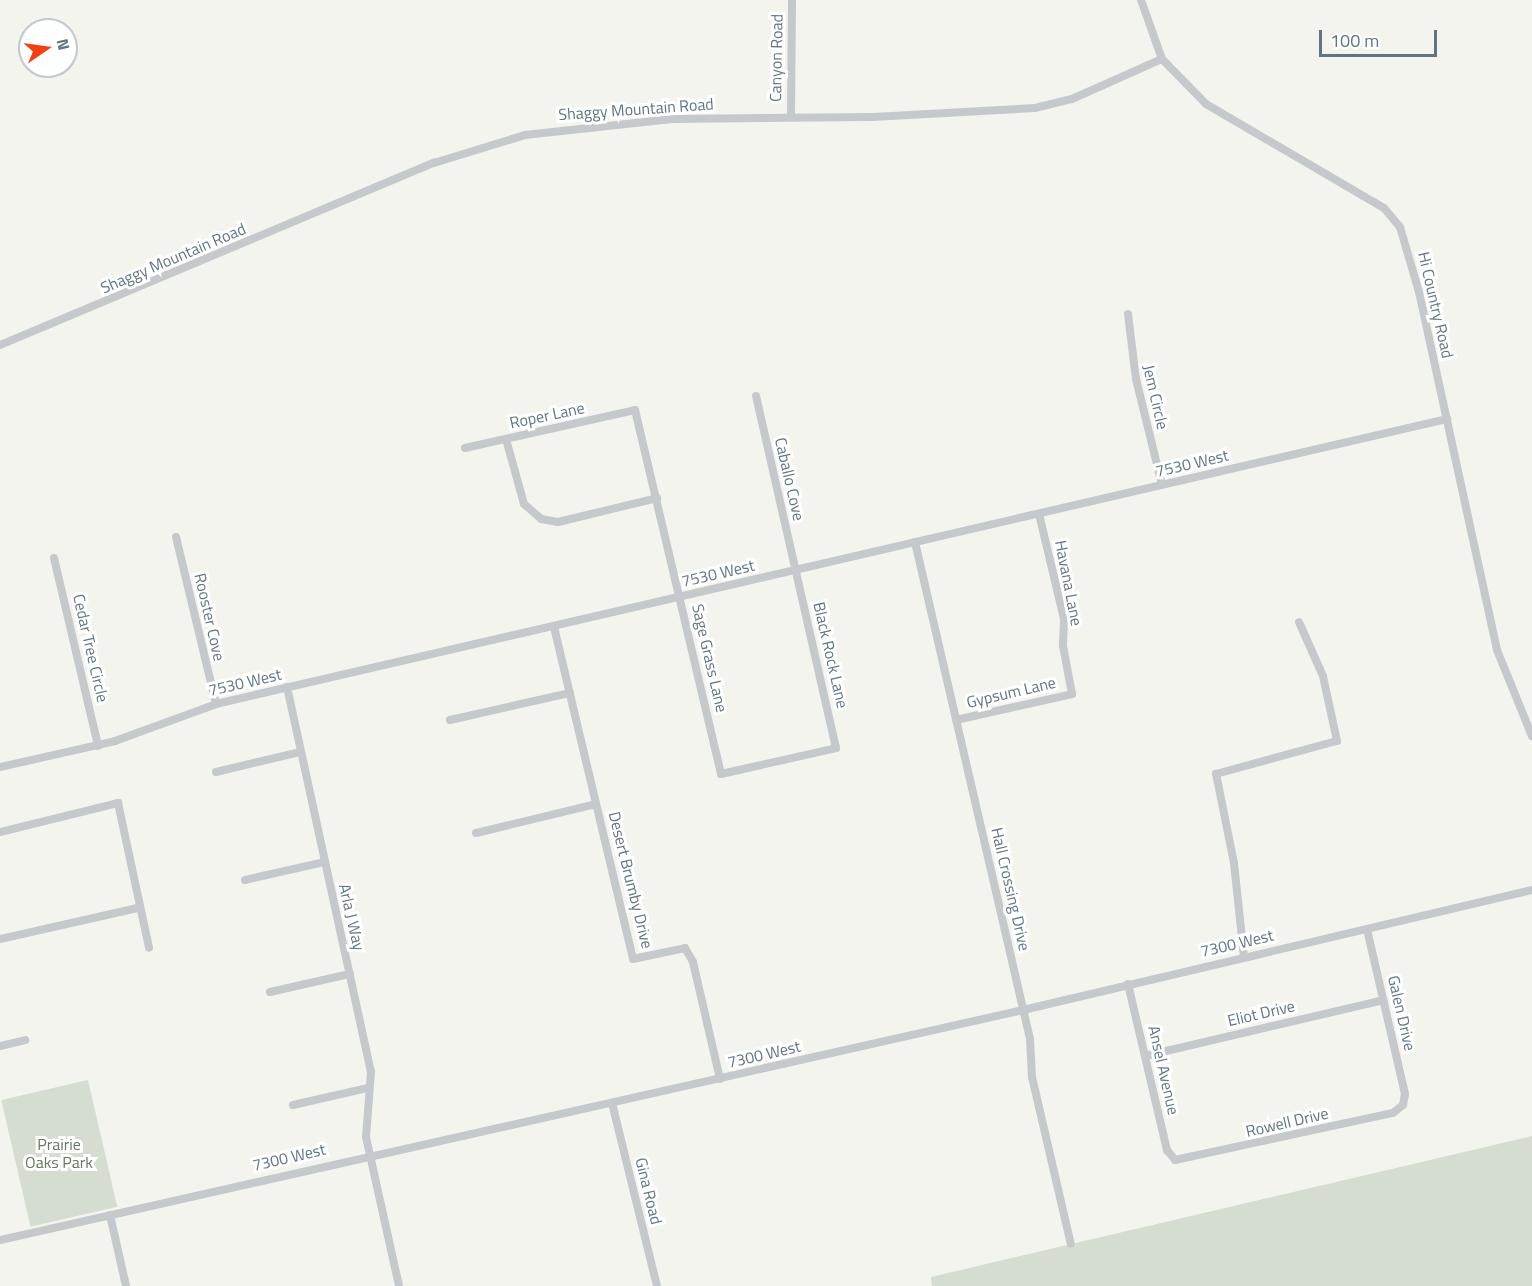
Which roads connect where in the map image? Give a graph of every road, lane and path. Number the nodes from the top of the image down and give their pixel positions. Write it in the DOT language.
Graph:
graph roads {
  1 [pos="792,0"];
  2 [pos="1142,0"];
  3 [pos="1162,59"];
  4 [pos="791,117"];
  5 [pos="1128,314"];
  6 [pos="0,345"];
  7 [pos="756,396"];
  8 [pos="635,410"];
  9 [pos="1447,419"];
  10 [pos="506,439"];
  11 [pos="465,448"];
  12 [pos="1162,485"];
  13 [pos="657,498"];
  14 [pos="1039,514"];
  15 [pos="176,537"];
  16 [pos="915,542"];
  17 [pos="54,558"];
  18 [pos="796,570"];
  19 [pos="680,597"];
  20 [pos="1299,622"];
  21 [pos="554,627"];
  22 [pos="287,687"];
  23 [pos="570,693"];
  24 [pos="1072,694"];
  25 [pos="216,704"];
  26 [pos="450,720"];
  27 [pos="956,720"];
  28 [pos="1532,736"];
  29 [pos="98,746"];
  30 [pos="300,752"];
  31 [pos="0,767"];
  32 [pos="216,772"];
  33 [pos="721,774"];
  34 [pos="596,804"];
  35 [pos="0,832"];
  36 [pos="476,833"];
  37 [pos="325,862"];
  38 [pos="245,880"];
  39 [pos="1532,890"];
  40 [pos="138,908"];
  41 [pos="1367,928"];
  42 [pos="0,939"];
  43 [pos="149,948"];
  44 [pos="1244,957"];
  45 [pos="350,974"];
  46 [pos="1128,984"];
  47 [pos="270,992"];
  48 [pos="1384,1000"];
  49 [pos="1023,1010"];
  50 [pos="25,1040"];
  51 [pos="0,1046"];
  52 [pos="1145,1056"];
  53 [pos="720,1079"];
  54 [pos="368,1088"];
  55 [pos="612,1103"];
  56 [pos="293,1104"];
  57 [pos="1403,1105"];
  58 [pos="370,1154"];
  59 [pos="1175,1160"];
  60 [pos="110,1215"];
  61 [pos="0,1240"];
  62 [pos="1071,1244"];
  63 [pos="126,1286"];
  64 [pos="399,1286"];
  65 [pos="657,1286"];
  1 -- 4 [label="street, Canyon Road"];
  2 -- 3 [label="street, Hi Country Road"];
  3 -- 4 [label="street, Shaggy Mountain Road"];
  3 -- 9 [label="street, Hi Country Road"];
  4 -- 6 [label="street, Shaggy Mountain Road"];
  5 -- 12 [label="street, Jem Circle"];
  7 -- 18 [label="street, Caballo Cove"];
  8 -- 10 [label="street, Roper Lane"];
  8 -- 13 [label="street, Sage Grass Lane"];
  9 -- 12 [label="street, 7530 West"];
  9 -- 28 [label="street, Hi Country Road"];
  10 -- 11 [label="street, Roper Lane"];
  10 -- 13 [label="street"];
  12 -- 14 [label="street, 7530 West"];
  13 -- 19 [label="street, Sage Grass Lane"];
  14 -- 16 [label="street, 7530 West"];
  14 -- 24 [label="street, Havana Lane"];
  15 -- 25 [label="street, Rooster Cove"];
  16 -- 18 [label="street, 7530 West"];
  16 -- 27 [label="street, Hall Crossing Drive"];
  17 -- 29 [label="street, Cedar Tree Circle"];
  18 -- 19 [label="street, 7530 West"];
  18 -- 33 [label="street, Black Rock Lane"];
  19 -- 21 [label="street, 7530 West"];
  19 -- 33 [label="street, Sage Grass Lane"];
  20 -- 44 [label="street"];
  21 -- 22 [label="street, 7530 West"];
  21 -- 23 [label="street, Desert Brumby Drive"];
  22 -- 25 [label="street, 7530 West"];
  22 -- 30 [label="street, Arla J Way"];
  23 -- 26 [label="street"];
  23 -- 34 [label="street, Desert Brumby Drive"];
  24 -- 27 [label="street, Gypsum Lane"];
  25 -- 29 [label="street, 7530 West"];
  27 -- 49 [label="street, Hall Crossing Drive"];
  29 -- 31 [label="street, 7530 West"];
  30 -- 32 [label="street"];
  30 -- 37 [label="street, Arla J Way"];
  34 -- 36 [label="street"];
  34 -- 53 [label="street, Desert Brumby Drive"];
  35 -- 40 [label="street"];
  37 -- 38 [label="street"];
  37 -- 45 [label="street, Arla J Way"];
  39 -- 41 [label="street, 7300 West"];
  40 -- 42 [label="street"];
  40 -- 43 [label="street"];
  41 -- 44 [label="street, 7300 West"];
  41 -- 48 [label="street, Galen Drive"];
  44 -- 46 [label="street, 7300 West"];
  45 -- 47 [label="street"];
  45 -- 54 [label="street, Arla J Way"];
  46 -- 49 [label="street, 7300 West"];
  46 -- 52 [label="street, Ansel Avenue"];
  48 -- 52 [label="street, Eliot Drive"];
  48 -- 57 [label="street, Galen Drive"];
  49 -- 53 [label="street, 7300 West"];
  49 -- 62 [label="street, Hall Crossing Drive"];
  50 -- 51 [label="street"];
  52 -- 59 [label="street, Ansel Avenue"];
  53 -- 55 [label="street, 7300 West"];
  54 -- 56 [label="street"];
  54 -- 58 [label="street, Arla J Way"];
  55 -- 58 [label="street, 7300 West"];
  55 -- 65 [label="street, Gina Road"];
  57 -- 59 [label="street, Rowell Drive"];
  58 -- 60 [label="street, 7300 West"];
  58 -- 64 [label="street, Arla J Way"];
  60 -- 61 [label="street, 7300 West"];
  60 -- 63 [label="street"];
}
